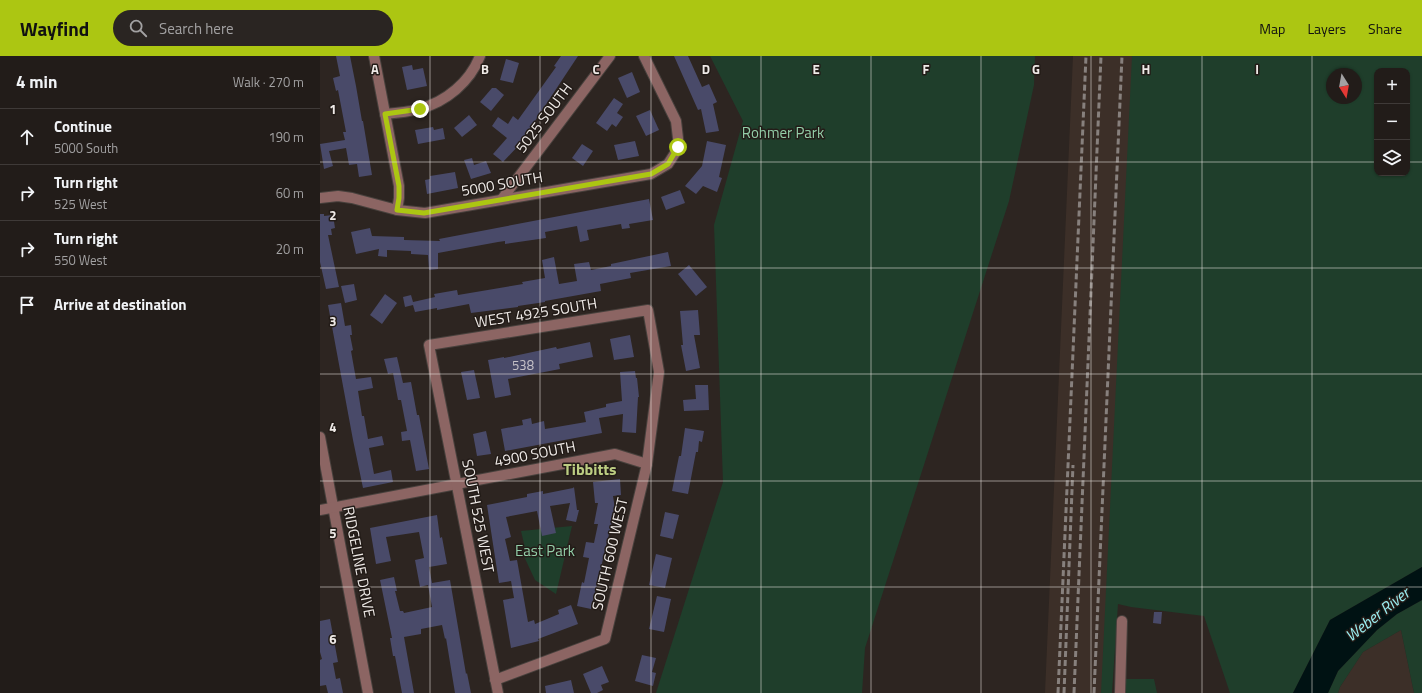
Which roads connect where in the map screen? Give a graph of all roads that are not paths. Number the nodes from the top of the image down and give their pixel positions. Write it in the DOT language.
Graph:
graph roads {
  1 [pos="374,56"];
  2 [pos="480,56"];
  3 [pos="610,56"];
  4 [pos="644,56"];
  5 [pos="385,114"];
  6 [pos="320,198"];
  7 [pos="502,199"];
  8 [pos="397,210"];
  9 [pos="648,310"];
  10 [pos="429,345"];
  11 [pos="320,437"];
  12 [pos="647,464"];
  13 [pos="456,484"];
  14 [pos="333,508"];
  15 [pos="320,510"];
  16 [pos="1122,622"];
  17 [pos="495,680"];
  18 [pos="368,693"];
  19 [pos="498,693"];
  20 [pos="1120,693"];
  1 -- 5 [label="street"];
  2 -- 5 [label="street"];
  3 -- 7 [label="street, 5025 SOUTH"];
  4 -- 7 [label="street, 5000 SOUTH"];
  5 -- 8 [label="street"];
  6 -- 8 [label="street, 5000 SOUTH"];
  7 -- 8 [label="street, 5000 SOUTH"];
  9 -- 10 [label="street, WEST 4925 SOUTH"];
  9 -- 12 [label="street, SOUTH 600 WEST"];
  10 -- 13 [label="street, SOUTH 525 WEST"];
  11 -- 14 [label="street, RIDGELINE DRIVE"];
  12 -- 13 [label="street, 4900 SOUTH"];
  12 -- 17 [label="street, SOUTH 600 WEST"];
  13 -- 14 [label="street, 4900 SOUTH"];
  13 -- 17 [label="street, SOUTH 525 WEST"];
  14 -- 15 [label="street, 4900 SOUTH"];
  14 -- 18 [label="street, RIDGELINE DRIVE"];
  16 -- 20 [label="street"];
  17 -- 19 [label="street, SOUTH 525 WEST"];
}
